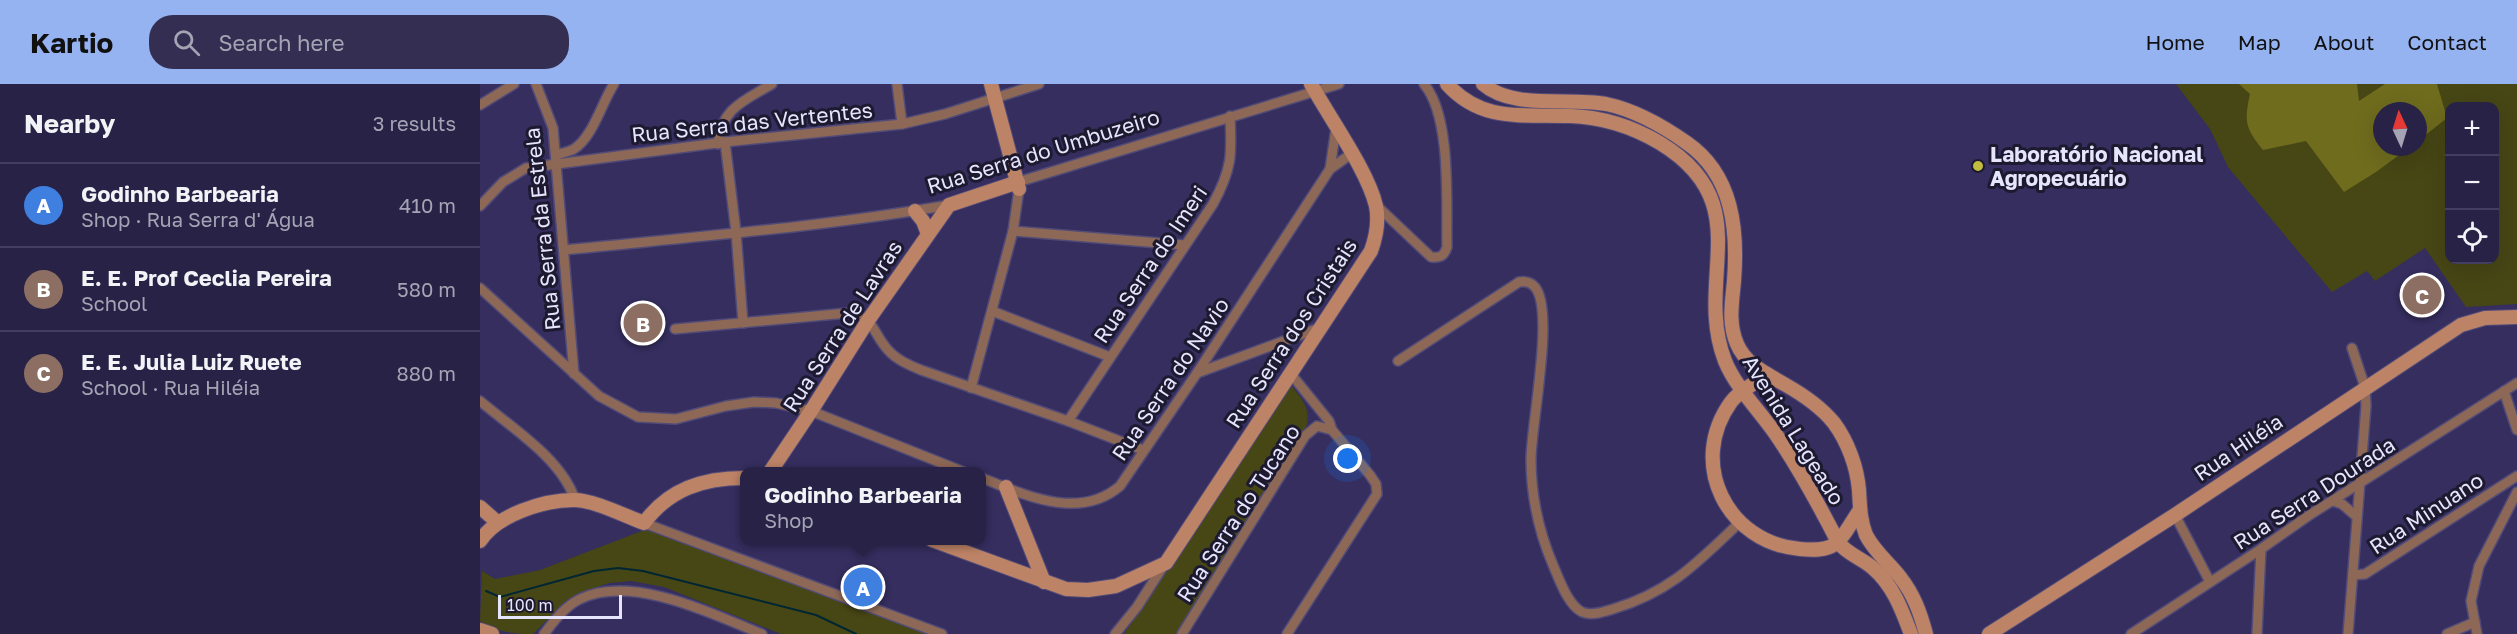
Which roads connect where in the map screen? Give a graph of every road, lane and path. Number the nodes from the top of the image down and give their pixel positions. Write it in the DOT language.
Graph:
graph roads {
  1 [pos="514,84"];
  2 [pos="537,84"];
  3 [pos="614,84"];
  4 [pos="771,84"];
  5 [pos="897,84"];
  6 [pos="1038,84"];
  7 [pos="1339,84"];
  8 [pos="1424,84"];
  9 [pos="1447,84"];
  10 [pos="1483,84"];
  11 [pos="1312,87"];
  12 [pos="993,91"];
  13 [pos="480,105"];
  14 [pos="1230,116"];
  15 [pos="902,124"];
  16 [pos="1336,128"];
  17 [pos="721,143"];
  18 [pos="1351,154"];
  19 [pos="556,159"];
  20 [pos="1330,169"];
  21 [pos="1019,186"];
  22 [pos="949,205"];
  23 [pos="1376,205"];
  24 [pos="480,206"];
  25 [pos="915,211"];
  26 [pos="1013,231"];
  27 [pos="736,232"];
  28 [pos="928,234"];
  29 [pos="1184,245"];
  30 [pos="564,250"];
  31 [pos="480,288"];
  32 [pos="992,311"];
  33 [pos="2517,317"];
  34 [pos="869,319"];
  35 [pos="743,323"];
  36 [pos="1323,327"];
  37 [pos="675,329"];
  38 [pos="2352,348"];
  39 [pos="1110,357"];
  40 [pos="1398,361"];
  41 [pos="1197,373"];
  42 [pos="574,374"];
  43 [pos="1767,374"];
  44 [pos="1291,375"];
  45 [pos="2517,382"];
  46 [pos="2365,387"];
  47 [pos="971,388"];
  48 [pos="2504,391"];
  49 [pos="1744,392"];
  50 [pos="480,401"];
  51 [pos="2344,401"];
  52 [pos="812,411"];
  53 [pos="2365,413"];
  54 [pos="1068,421"];
  55 [pos="1332,430"];
  56 [pos="2517,430"];
  57 [pos="1143,450"];
  58 [pos="2361,459"];
  59 [pos="773,467"];
  60 [pos="954,467"];
  61 [pos="2380,472"];
  62 [pos="2517,476"];
  63 [pos="740,479"];
  64 [pos="986,480"];
  65 [pos="2359,485"];
  66 [pos="1006,487"];
  67 [pos="2494,491"];
  68 [pos="2517,492"];
  69 [pos="575,500"];
  70 [pos="2333,501"];
  71 [pos="2511,503"];
  72 [pos="480,507"];
  73 [pos="1860,510"];
  74 [pos="2175,515"];
  75 [pos="2357,518"];
  76 [pos="497,522"];
  77 [pos="644,523"];
  78 [pos="1739,524"];
  79 [pos="480,541"];
  80 [pos="1838,543"];
  81 [pos="945,545"];
  82 [pos="2261,549"];
  83 [pos="1166,563"];
  84 [pos="2353,576"];
  85 [pos="1044,582"];
  86 [pos="2210,582"];
  87 [pos="2475,622"];
  88 [pos="480,630"];
  89 [pos="492,634"];
  90 [pos="544,634"];
  91 [pos="762,634"];
  92 [pos="942,634"];
  93 [pos="1115,634"];
  94 [pos="1182,634"];
  95 [pos="1287,634"];
  96 [pos="1911,634"];
  97 [pos="1926,634"];
  98 [pos="1989,634"];
  99 [pos="2131,634"];
  100 [pos="2257,634"];
  101 [pos="2348,634"];
  102 [pos="2446,634"];
  103 [pos="2477,634"];
  1 -- 13 [label="street"];
  2 -- 19 [label="street, Rua Serra da Estrela"];
  3 -- 19 [label="street"];
  4 -- 17 [label="street"];
  5 -- 15 [label="street"];
  6 -- 12 [label="street, Rua Serra das Vertentes"];
  7 -- 11 [label="street, Rua Serra do Umbuzeiro"];
  8 -- 23 [label="street"];
  9 -- 49 [label="main road, Avenida Lageado"];
  10 -- 43 [label="main road, Avenida Lageado"];
  11 -- 14 [label="street, Rua Serra do Umbuzeiro"];
  11 -- 16 [label="main road, Rua Serra dos Cristais"];
  12 -- 15 [label="street, Rua Serra das Vertentes"];
  12 -- 21 [label="main road"];
  14 -- 21 [label="street, Rua Serra do Umbuzeiro"];
  14 -- 29 [label="street, Rua Serra do Imeri"];
  15 -- 17 [label="street, Rua Serra das Vertentes"];
  16 -- 18 [label="main road, Rua Serra dos Cristais"];
  16 -- 20 [label="street, Rua Serra do Navio"];
  17 -- 19 [label="street, Rua Serra das Vertentes"];
  17 -- 27 [label="street"];
  18 -- 20 [label="street, Rua Serra do Navio"];
  18 -- 23 [label="main road, Rua Serra dos Cristais"];
  19 -- 24 [label="street, Rua Serra das Vertentes"];
  19 -- 30 [label="street, Rua Serra da Estrela"];
  20 -- 41 [label="street, Rua Serra do Navio"];
  21 -- 22 [label="main road, Rua Serra do Umbuzeiro"];
  21 -- 26 [label="street"];
  22 -- 25 [label="street, Rua Serra do Umbuzeiro"];
  22 -- 28 [label="main road, Rua Serra de Lavras"];
  23 -- 36 [label="main road, Rua Serra dos Cristais"];
  25 -- 27 [label="street, Rua Serra do Umbuzeiro"];
  25 -- 28 [label="main road"];
  26 -- 29 [label="street"];
  26 -- 32 [label="street"];
  27 -- 30 [label="street, Rua Serra do Umbuzeiro"];
  27 -- 35 [label="street"];
  28 -- 34 [label="main road, Rua Serra de Lavras"];
  29 -- 39 [label="street, Rua Serra do Imeri"];
  30 -- 42 [label="street, Rua Serra da Estrela"];
  31 -- 42 [label="street"];
  32 -- 39 [label="street"];
  32 -- 47 [label="street"];
  33 -- 46 [label="main road, Rua Hiléia"];
  34 -- 35 [label="street"];
  34 -- 47 [label="street"];
  34 -- 52 [label="main road, Rua Serra de Lavras"];
  35 -- 37 [label="street"];
  36 -- 41 [label="street"];
  36 -- 44 [label="main road, Rua Serra dos Cristais"];
  38 -- 46 [label="street"];
  39 -- 54 [label="street, Rua Serra do Imeri"];
  40 -- 78 [label="street"];
  41 -- 57 [label="street, Rua Serra do Navio"];
  42 -- 52 [label="street"];
  43 -- 49 [label="main road"];
  43 -- 73 [label="main road, Avenida Lageado"];
  44 -- 55 [label="street"];
  44 -- 83 [label="main road, Rua Serra dos Cristais"];
  45 -- 48 [label="street, Rua Serra Dourada"];
  46 -- 51 [label="main road, Rua Hiléia"];
  46 -- 53 [label="street"];
  47 -- 54 [label="street"];
  48 -- 56 [label="street"];
  48 -- 61 [label="street, Rua Serra Dourada"];
  49 -- 78 [label="main road"];
  49 -- 80 [label="main road, Avenida Lageado"];
  50 -- 69 [label="street"];
  51 -- 53 [label="street"];
  51 -- 74 [label="main road, Rua Hiléia"];
  52 -- 59 [label="main road, Rua Serra de Lavras"];
  52 -- 60 [label="street"];
  53 -- 58 [label="street"];
  54 -- 57 [label="street"];
  55 -- 94 [label="street, Rua Serra do Tucano"];
  55 -- 95 [label="street"];
  57 -- 66 [label="street, Rua Serra do Navio"];
  58 -- 61 [label="street"];
  58 -- 65 [label="street"];
  61 -- 65 [label="street, Rua Serra Dourada"];
  62 -- 67 [label="street, Rua Minuano"];
  63 -- 77 [label="main road"];
  64 -- 66 [label="street, Rua Serra do Navio"];
  65 -- 70 [label="street, Rua Serra Dourada"];
  65 -- 75 [label="street"];
  66 -- 85 [label="main road"];
  67 -- 71 [label="street"];
  67 -- 84 [label="street, Rua Minuano"];
  68 -- 71 [label="street"];
  69 -- 76 [label="main road"];
  69 -- 77 [label="main road"];
  70 -- 75 [label="street"];
  70 -- 82 [label="street, Rua Serra Dourada"];
  71 -- 87 [label="street"];
  72 -- 76 [label="main road"];
  73 -- 80 [label="main road"];
  73 -- 97 [label="main road, Avenida Lageado"];
  74 -- 86 [label="street"];
  74 -- 98 [label="main road, Rua Hiléia"];
  75 -- 84 [label="street"];
  76 -- 79 [label="main road"];
  77 -- 92 [label="street"];
  78 -- 80 [label="main road"];
  80 -- 96 [label="main road, Avenida Lageado"];
  81 -- 85 [label="main road"];
  82 -- 86 [label="street, Rua Serra Dourada"];
  82 -- 100 [label="street"];
  83 -- 85 [label="main road"];
  83 -- 93 [label="street"];
  84 -- 101 [label="street"];
  86 -- 99 [label="street, Rua Serra Dourada"];
  87 -- 102 [label="street"];
  87 -- 103 [label="street"];
  88 -- 89 [label="main road"];
  90 -- 91 [label="street"];
}
